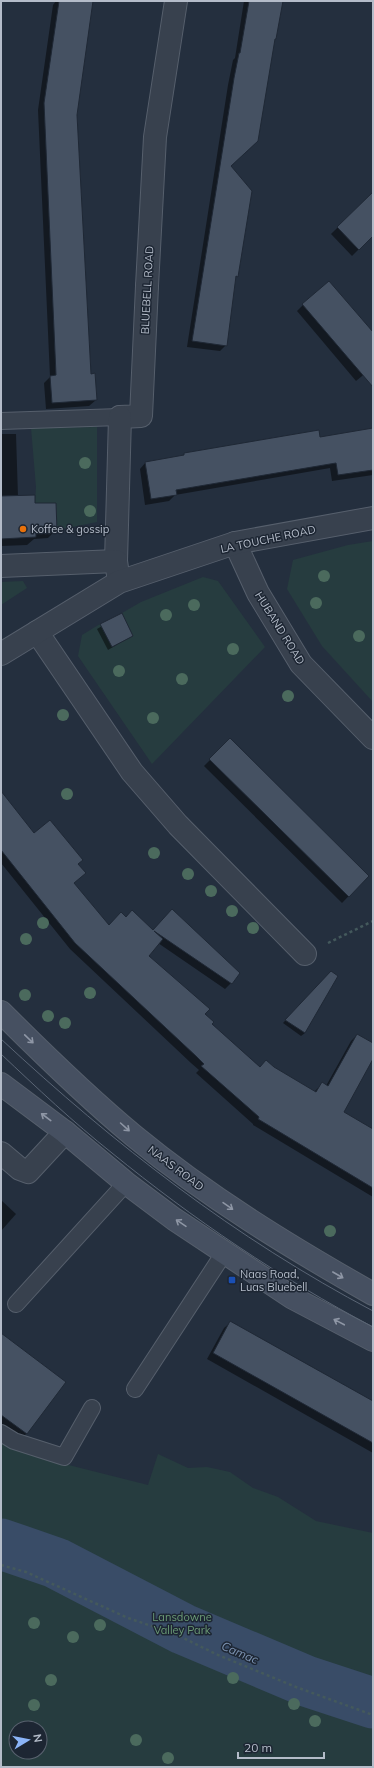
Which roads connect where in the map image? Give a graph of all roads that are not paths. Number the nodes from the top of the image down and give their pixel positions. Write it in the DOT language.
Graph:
graph roads {
  1 [pos="176,1"];
  2 [pos="120,417"];
  3 [pos="1,421"];
  4 [pos="373,518"];
  5 [pos="235,543"];
  6 [pos="1,566"];
  7 [pos="118,571"];
  8 [pos="37,632"];
  9 [pos="1,654"];
  10 [pos="373,738"];
  11 [pos="305,954"];
  12 [pos="1,1012"];
  13 [pos="1,1084"];
  14 [pos="65,1132"];
  15 [pos="1,1153"];
  16 [pos="126,1183"];
  17 [pos="224,1252"];
  18 [pos="373,1294"];
  19 [pos="16,1304"];
  20 [pos="373,1340"];
  21 [pos="136,1389"];
  22 [pos="92,1408"];
  23 [pos="1,1433"];
  1 -- 2 [label="street, BLUEBELL ROAD"];
  2 -- 3 [label="lane"];
  2 -- 7 [label="street"];
  4 -- 5 [label="street, LA TOUCHE ROAD"];
  5 -- 7 [label="street, LA TOUCHE ROAD"];
  5 -- 10 [label="street, HUBAND ROAD"];
  6 -- 7 [label="street, LA TOUCHE ROAD"];
  7 -- 8 [label="street, LA TOUCHE ROAD"];
  8 -- 9 [label="street, LA TOUCHE ROAD"];
  8 -- 11 [label="street"];
  12 -- 18 [label="main road, NAAS ROAD, one-way"];
  14 -- 13 [label="main road, one-way"];
  14 -- 15 [label="street"];
  14 -- 16 [label="main road"];
  17 -- 16 [label="main road, one-way"];
  16 -- 19 [label="lane"];
  20 -- 17 [label="main road, one-way"];
  17 -- 21 [label="lane"];
  22 -- 23 [label="lane"];
}
